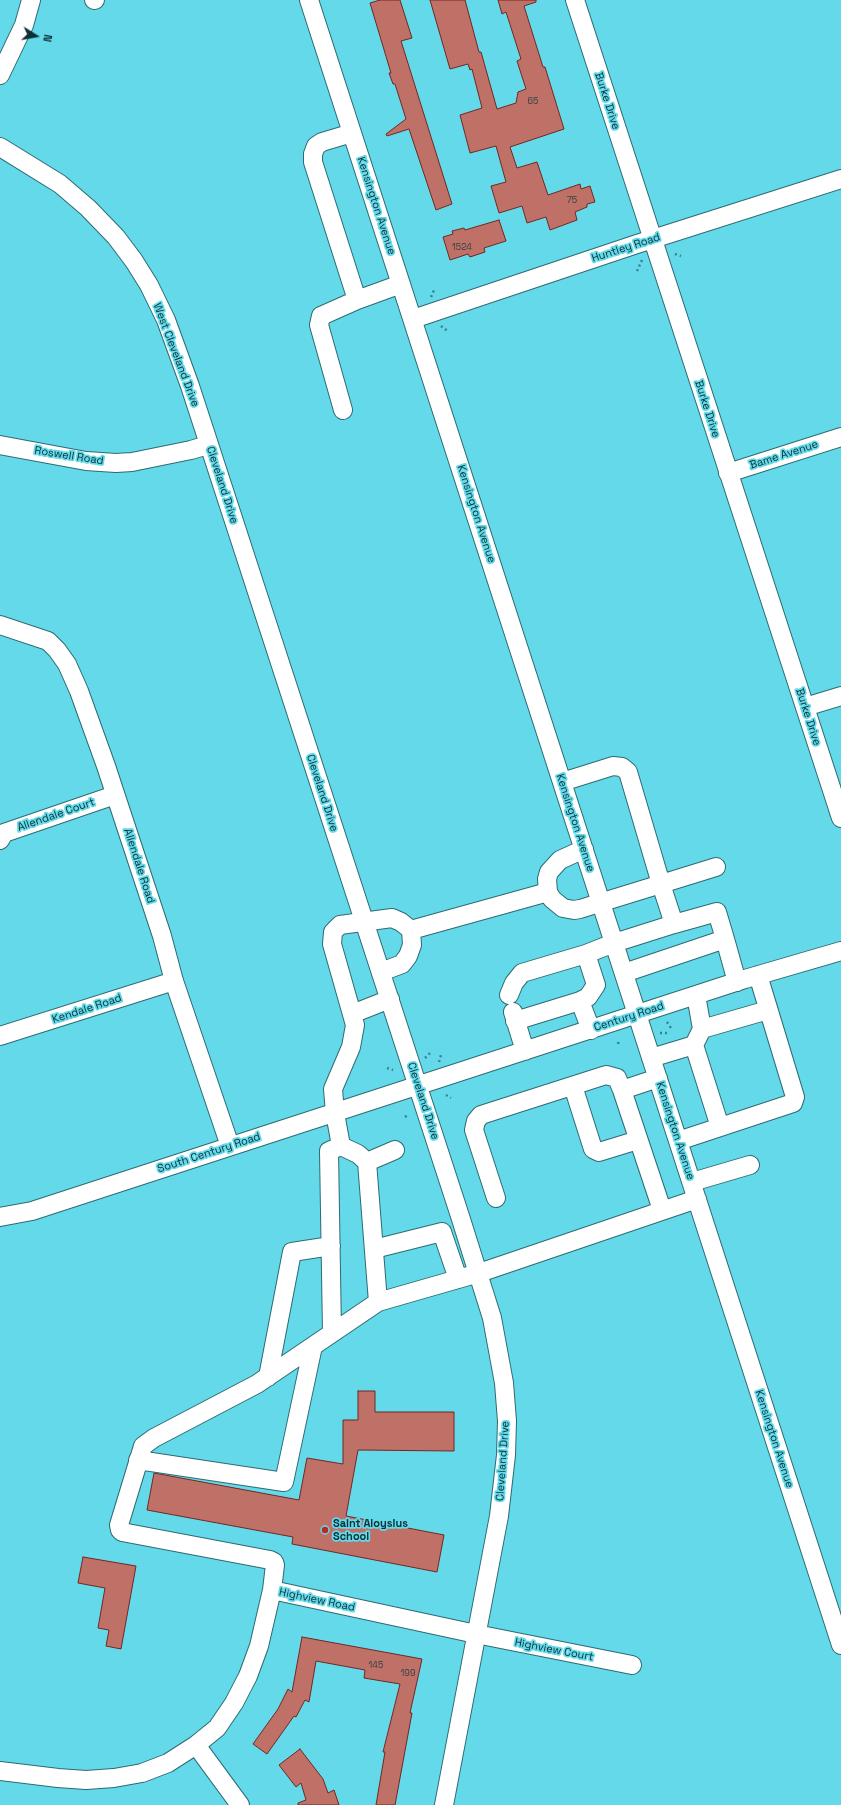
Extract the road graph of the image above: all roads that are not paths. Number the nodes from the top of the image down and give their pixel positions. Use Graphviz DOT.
graph roads {
  1 [pos="31,0"];
  2 [pos="309,0"];
  3 [pos="575,0"];
  4 [pos="0,75"];
  5 [pos="352,133"];
  6 [pos="0,147"];
  7 [pos="841,179"];
  8 [pos="652,239"];
  9 [pos="401,284"];
  10 [pos="357,300"];
  11 [pos="412,319"];
  12 [pos="343,410"];
  13 [pos="199,415"];
  14 [pos="841,437"];
  15 [pos="0,445"];
  16 [pos="208,445"];
  17 [pos="728,473"];
  18 [pos="0,625"];
  19 [pos="841,696"];
  20 [pos="806,708"];
  21 [pos="562,782"];
  22 [pos="115,795"];
  23 [pos="841,818"];
  24 [pos="0,840"];
  25 [pos="584,849"];
  26 [pos="716,867"];
  27 [pos="661,884"];
  28 [pos="548,892"];
  29 [pos="601,903"];
  30 [pos="364,920"];
  31 [pos="674,924"];
  32 [pos="412,930"];
  33 [pos="725,939"];
  34 [pos="614,943"];
  35 [pos="841,951"];
  36 [pos="586,954"];
  37 [pos="381,972"];
  38 [pos="624,973"];
  39 [pos="758,975"];
  40 [pos="174,981"];
  41 [pos="737,982"];
  42 [pos="696,996"];
  43 [pos="390,999"];
  44 [pos="580,1001"];
  45 [pos="513,1009"];
  46 [pos="768,1010"];
  47 [pos="352,1014"];
  48 [pos="638,1015"];
  49 [pos="591,1030"];
  50 [pos="0,1036"];
  51 [pos="698,1037"];
  52 [pos="525,1051"];
  53 [pos="651,1058"];
  54 [pos="658,1078"];
  55 [pos="418,1086"];
  56 [pos="573,1086"];
  57 [pos="622,1090"];
  58 [pos="335,1113"];
  59 [pos="720,1127"];
  60 [pos="638,1140"];
  61 [pos="678,1140"];
  62 [pos="230,1146"];
  63 [pos="341,1146"];
  64 [pos="395,1150"];
  65 [pos="367,1162"];
  66 [pos="750,1165"];
  67 [pos="694,1191"];
  68 [pos="496,1198"];
  69 [pos="662,1210"];
  70 [pos="0,1217"];
  71 [pos="331,1246"];
  72 [pos="374,1249"];
  73 [pos="479,1273"];
  74 [pos="458,1279"];
  75 [pos="378,1302"];
  76 [pos="332,1334"];
  77 [pos="313,1346"];
  78 [pos="268,1377"];
  79 [pos="138,1460"];
  80 [pos="272,1590"];
  81 [pos="476,1634"];
  82 [pos="841,1645"];
  83 [pos="632,1665"];
  84 [pos="196,1745"];
  85 [pos="0,1771"];
  86 [pos="240,1805"];
  87 [pos="444,1805"];
  1 -- 4 [label="street"];
  2 -- 5 [label="street, Kensington Avenue"];
  3 -- 8 [label="street, Burke Drive"];
  5 -- 9 [label="street, Kensington Avenue"];
  5 -- 10 [label="street"];
  6 -- 13 [label="street, West Cleveland Drive"];
  7 -- 8 [label="street, Huntley Road"];
  8 -- 11 [label="street, Huntley Road"];
  8 -- 17 [label="street, Burke Drive"];
  9 -- 10 [label="street"];
  9 -- 11 [label="street, Kensington Avenue"];
  10 -- 12 [label="street"];
  11 -- 21 [label="street, Kensington Avenue"];
  13 -- 16 [label="street, Cleveland Drive"];
  14 -- 17 [label="street, Bame Avenue"];
  15 -- 16 [label="street, Roswell Road"];
  16 -- 30 [label="street, Cleveland Drive"];
  17 -- 20 [label="street, Burke Drive"];
  18 -- 22 [label="street, Allendale Road"];
  19 -- 20 [label="street"];
  20 -- 23 [label="street, Burke Drive"];
  21 -- 25 [label="street, Kensington Avenue"];
  21 -- 27 [label="street"];
  22 -- 24 [label="street, Allendale Court"];
  22 -- 40 [label="street, Allendale Road"];
  25 -- 28 [label="street"];
  25 -- 29 [label="street, Kensington Avenue"];
  26 -- 27 [label="street"];
  27 -- 29 [label="street"];
  27 -- 31 [label="street"];
  28 -- 29 [label="street"];
  28 -- 32 [label="street"];
  29 -- 34 [label="street, Kensington Avenue"];
  30 -- 32 [label="street"];
  30 -- 37 [label="street, Cleveland Drive"];
  30 -- 47 [label="street"];
  31 -- 33 [label="street"];
  31 -- 34 [label="street"];
  32 -- 37 [label="street"];
  33 -- 38 [label="street"];
  33 -- 41 [label="street"];
  34 -- 36 [label="street"];
  34 -- 38 [label="street, Kensington Avenue"];
  35 -- 39 [label="street, Century Road"];
  36 -- 44 [label="street"];
  36 -- 45 [label="street"];
  37 -- 43 [label="street, Cleveland Drive"];
  38 -- 48 [label="street, Kensington Avenue"];
  39 -- 41 [label="street, Century Road"];
  39 -- 46 [label="street"];
  40 -- 50 [label="street, Kendale Road"];
  40 -- 62 [label="street, Allendale Road"];
  41 -- 42 [label="street, Century Road"];
  42 -- 48 [label="street, Century Road"];
  42 -- 51 [label="street"];
  43 -- 47 [label="street"];
  43 -- 55 [label="street, Cleveland Drive"];
  44 -- 45 [label="street"];
  44 -- 49 [label="street"];
  45 -- 52 [label="street"];
  46 -- 51 [label="street"];
  46 -- 59 [label="street"];
  47 -- 58 [label="street"];
  48 -- 49 [label="street, Century Road"];
  48 -- 53 [label="street, Kensington Avenue"];
  49 -- 52 [label="street, Century Road"];
  51 -- 53 [label="street"];
  51 -- 59 [label="street"];
  52 -- 55 [label="street, Century Road"];
  53 -- 54 [label="street, Kensington Avenue"];
  54 -- 57 [label="street"];
  54 -- 61 [label="street, Kensington Avenue"];
  55 -- 58 [label="street, South Century Road"];
  55 -- 73 [label="street, Cleveland Drive"];
  56 -- 57 [label="street"];
  56 -- 60 [label="street"];
  56 -- 68 [label="street"];
  57 -- 60 [label="street"];
  58 -- 62 [label="street, South Century Road"];
  58 -- 63 [label="street"];
  59 -- 61 [label="street"];
  60 -- 69 [label="street"];
  61 -- 67 [label="street, Kensington Avenue"];
  62 -- 70 [label="street, South Century Road"];
  63 -- 65 [label="street"];
  63 -- 71 [label="street"];
  64 -- 65 [label="street"];
  65 -- 72 [label="street"];
  66 -- 67 [label="street"];
  67 -- 69 [label="street"];
  67 -- 82 [label="street, Kensington Avenue"];
  69 -- 73 [label="street"];
  71 -- 76 [label="street"];
  71 -- 78 [label="street"];
  72 -- 74 [label="street"];
  72 -- 75 [label="street"];
  73 -- 74 [label="street"];
  73 -- 81 [label="street, Cleveland Drive"];
  74 -- 75 [label="street"];
  75 -- 76 [label="street"];
  76 -- 77 [label="street"];
  77 -- 78 [label="street"];
  77 -- 79 [label="street"];
  78 -- 79 [label="street"];
  79 -- 80 [label="street"];
  80 -- 81 [label="street, Highview Road"];
  80 -- 84 [label="street, Highview Road"];
  81 -- 83 [label="street, Highview Court"];
  81 -- 87 [label="street, Cleveland Drive"];
  84 -- 85 [label="street, Highview Road"];
  84 -- 86 [label="street"];
}
